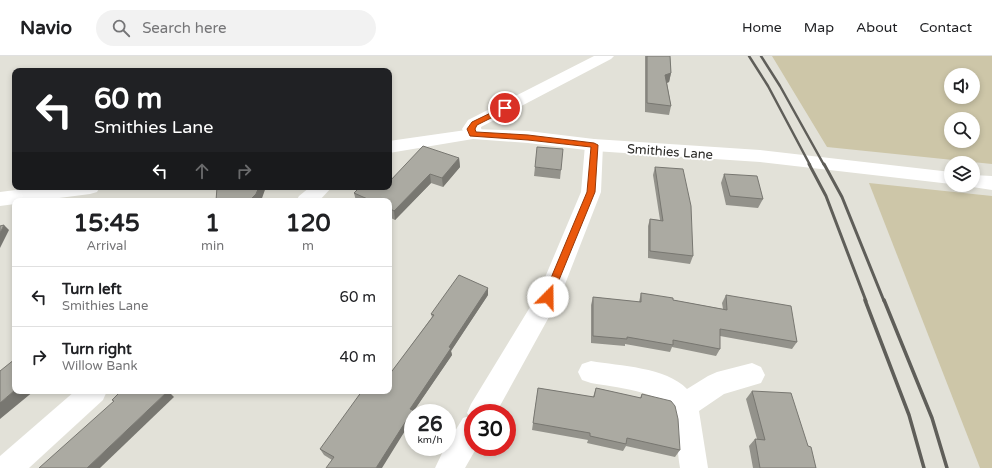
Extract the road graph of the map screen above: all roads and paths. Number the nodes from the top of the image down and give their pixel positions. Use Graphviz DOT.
graph roads {
  1 [pos="606,56"];
  2 [pos="473,134"];
  3 [pos="594,145"];
  4 [pos="392,147"];
  5 [pos="944,177"];
  6 [pos="980,182"];
  7 [pos="992,183"];
  8 [pos="68,190"];
  9 [pos="319,190"];
  10 [pos="309,198"];
  11 [pos="0,199"];
  12 [pos="591,372"];
  13 [pos="752,375"];
  14 [pos="91,394"];
  15 [pos="486,404"];
  16 [pos="685,406"];
  17 [pos="464,442"];
  18 [pos="8,468"];
  19 [pos="449,468"];
  20 [pos="694,468"];
  1 -- 2 [label="street"];
  2 -- 3 [label="street, Smithies Lane"];
  2 -- 4 [label="street, Smithies Lane"];
  3 -- 5 [label="street, Smithies Lane"];
  3 -- 15 [label="street"];
  6 -- 7 [label="street"];
  8 -- 11 [label="street"];
  9 -- 10 [label="street"];
  12 -- 16 [label="street"];
  13 -- 16 [label="street"];
  14 -- 18 [label="street"];
  16 -- 20 [label="street"];
  17 -- 19 [label="street"];
}
